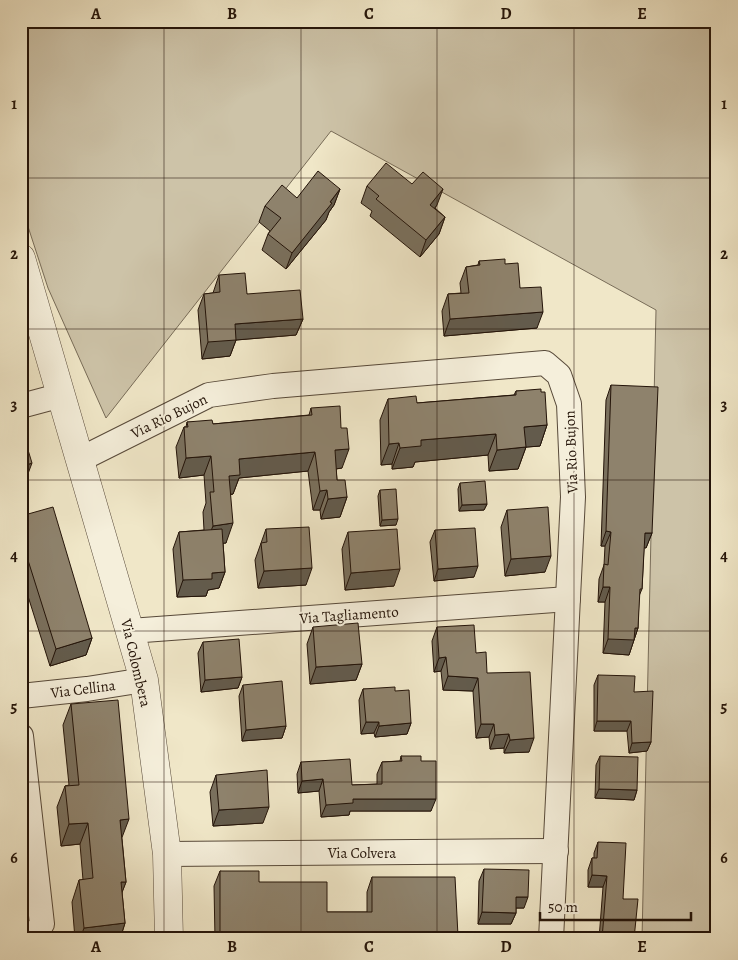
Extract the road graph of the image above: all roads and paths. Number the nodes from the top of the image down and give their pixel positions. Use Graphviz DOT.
graph roads {
  1 [pos="21,258"];
  2 [pos="62,395"];
  3 [pos="21,406"];
  4 [pos="81,459"];
  5 [pos="568,599"];
  6 [pos="130,631"];
  7 [pos="144,680"];
  8 [pos="21,696"];
  9 [pos="21,736"];
  10 [pos="556,851"];
  11 [pos="167,854"];
  12 [pos="31,939"];
  13 [pos="169,939"];
  14 [pos="551,939"];
  1 -- 2 [label="street, Via Colombera"];
  2 -- 3 [label="street"];
  2 -- 4 [label="street, Via Colombera"];
  4 -- 5 [label="street, Via Rio Bujon"];
  4 -- 6 [label="street, Via Colombera"];
  5 -- 6 [label="street, Via Tagliamento"];
  5 -- 10 [label="street, Via Rio Bujon"];
  6 -- 7 [label="street, Via Colombera"];
  7 -- 8 [label="street, Via Cellina"];
  7 -- 11 [label="street, Via Colombera"];
  9 -- 12 [label="street"];
  10 -- 11 [label="street, Via Colvera"];
  10 -- 14 [label="street, Via Rio Bujon"];
  11 -- 13 [label="street, Via Colombera"];
}
